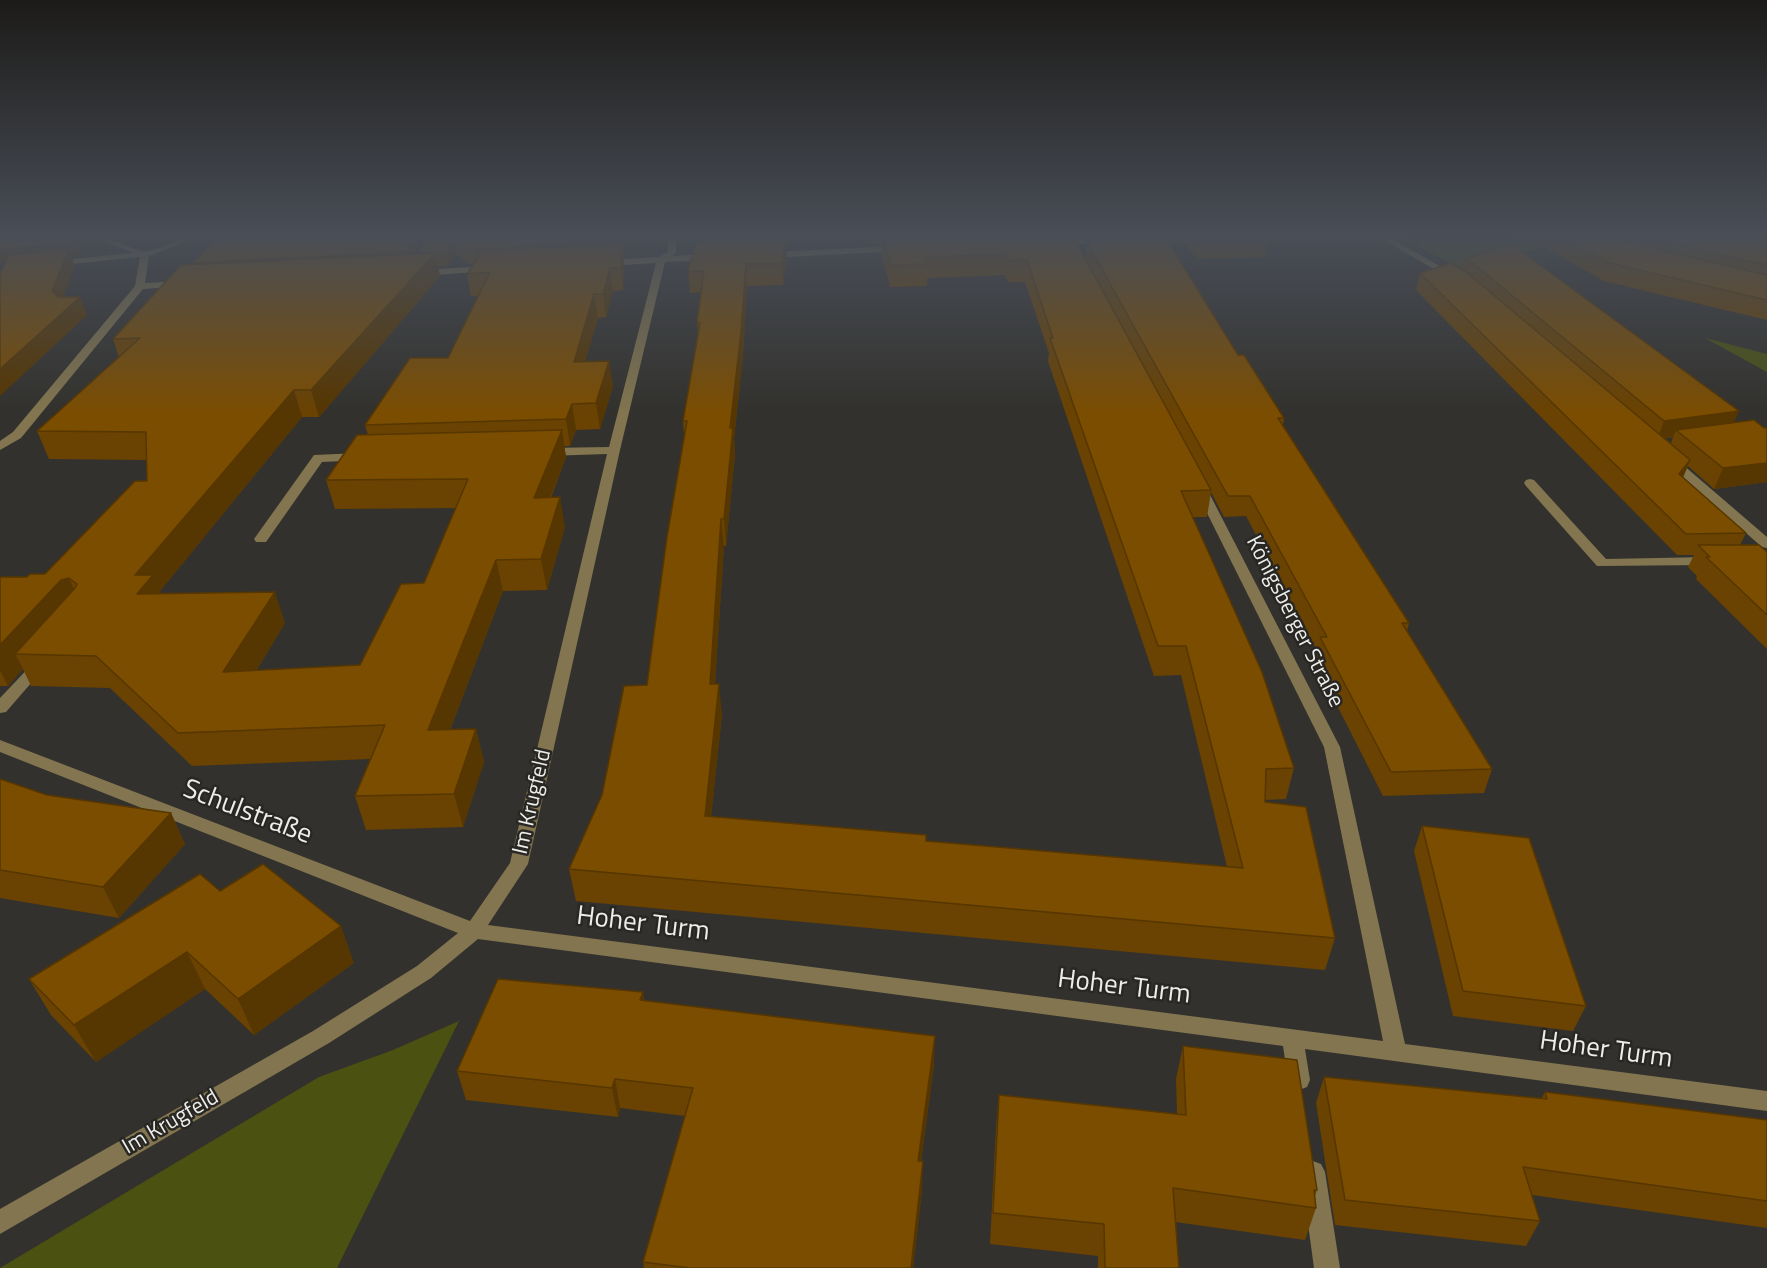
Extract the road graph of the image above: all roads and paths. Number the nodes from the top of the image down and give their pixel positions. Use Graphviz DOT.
graph roads {
  1 [pos="132,295"];
  2 [pos="652,295"];
  3 [pos="0,446"];
  4 [pos="614,450"];
  5 [pos="531,452"];
  6 [pos="1662,454"];
  7 [pos="377,457"];
  8 [pos="1193,474"];
  9 [pos="1530,483"];
  10 [pos="261,539"];
  11 [pos="1767,544"];
  12 [pos="1720,561"];
  13 [pos="52,649"];
  14 [pos="0,708"];
  15 [pos="0,746"];
  16 [pos="474,931"];
  17 [pos="1293,1039"];
  18 [pos="1396,1052"];
  19 [pos="1302,1096"];
  20 [pos="1767,1101"];
  21 [pos="1310,1153"];
  22 [pos="0,1222"];
  23 [pos="1327,1268"];
  1 -- 3 [label="street"];
  2 -- 4 [label="street, Im Krugfeld"];
  4 -- 5 [label="street"];
  4 -- 16 [label="street, Im Krugfeld"];
  6 -- 11 [label="street"];
  7 -- 10 [label="street"];
  8 -- 18 [label="street, Königsberger Straße"];
  9 -- 12 [label="street"];
  13 -- 14 [label="street"];
  15 -- 16 [label="street, Schulstraße"];
  16 -- 17 [label="street, Hoher Turm"];
  16 -- 22 [label="street, Im Krugfeld"];
  17 -- 18 [label="street, Hoher Turm"];
  17 -- 19 [label="street"];
  18 -- 20 [label="street, Hoher Turm"];
  21 -- 23 [label="street"];
}
